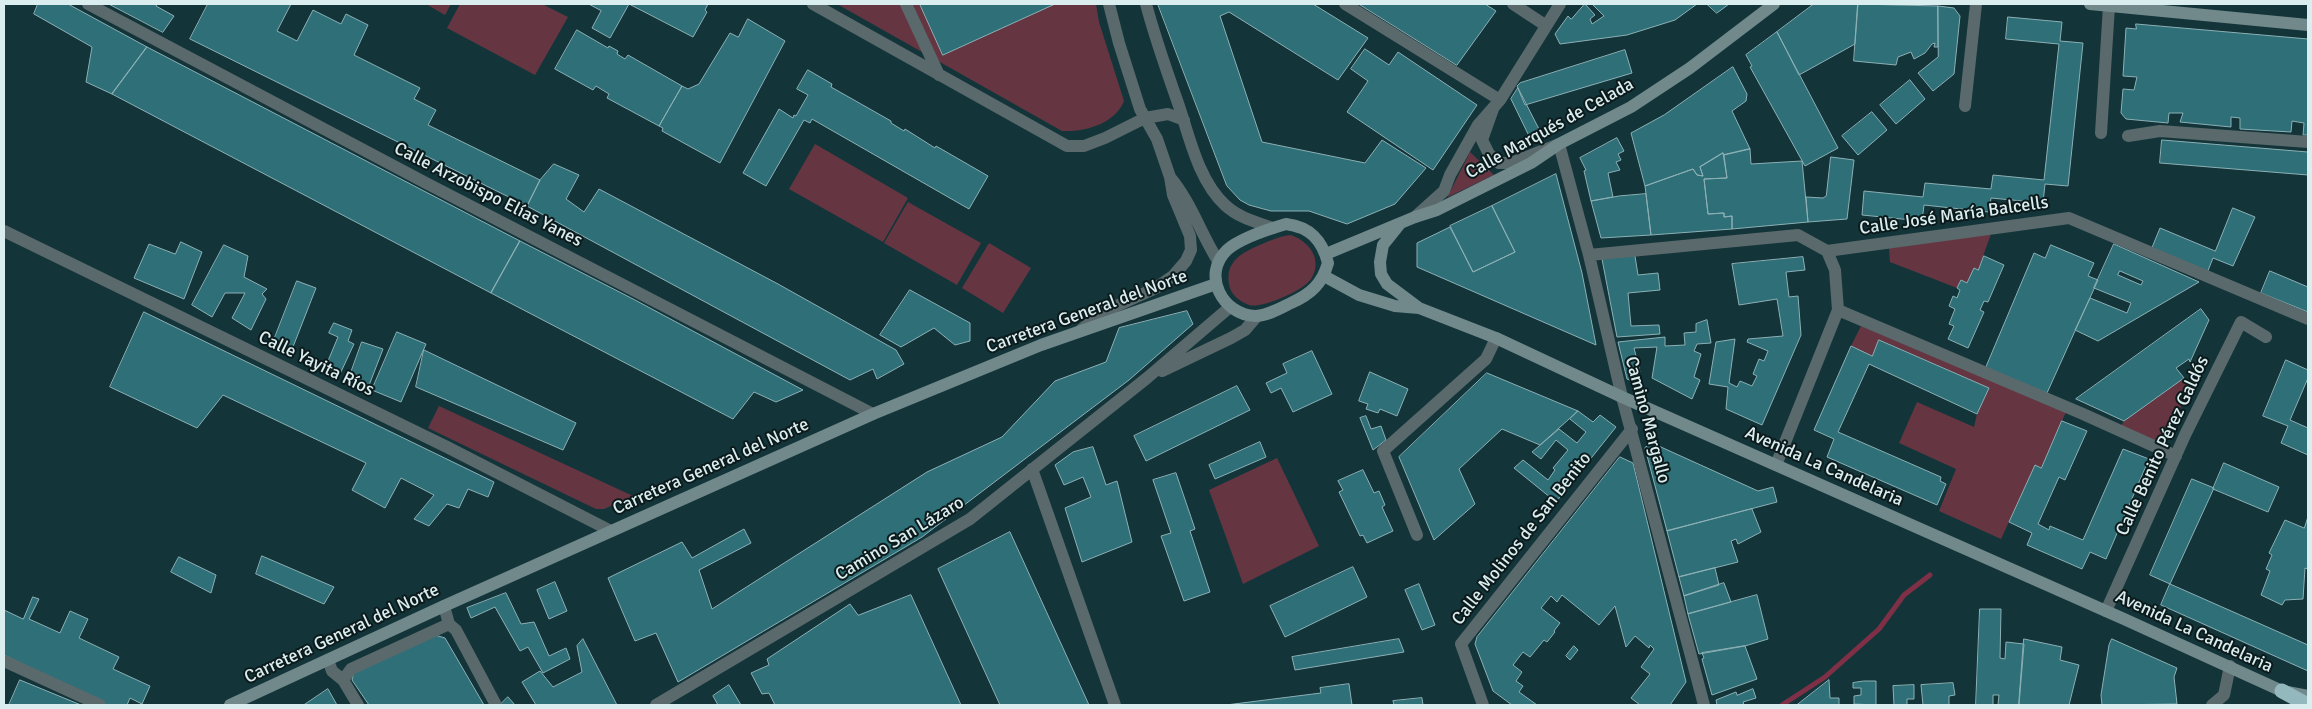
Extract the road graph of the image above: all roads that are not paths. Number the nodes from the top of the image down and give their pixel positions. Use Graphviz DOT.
graph roads {
  1 [pos="88,4"];
  2 [pos="813,4"];
  3 [pos="906,4"];
  4 [pos="1109,4"];
  5 [pos="1146,4"];
  6 [pos="1345,4"];
  7 [pos="1513,4"];
  8 [pos="1560,4"];
  9 [pos="1774,4"];
  10 [pos="1976,4"];
  11 [pos="2090,4"];
  12 [pos="2109,6"];
  13 [pos="1545,25"];
  14 [pos="2308,25"];
  15 [pos="939,75"];
  16 [pos="1496,104"];
  17 [pos="1965,106"];
  18 [pos="1145,118"];
  19 [pos="1184,120"];
  20 [pos="2101,133"];
  21 [pos="2128,136"];
  22 [pos="2308,142"];
  23 [pos="1559,144"];
  24 [pos="1170,177"];
  25 [pos="1415,217"];
  26 [pos="1400,224"];
  27 [pos="1273,228"];
  28 [pos="4,231"];
  29 [pos="1827,251"];
  30 [pos="1326,254"];
  31 [pos="1589,255"];
  32 [pos="1218,261"];
  33 [pos="1324,276"];
  34 [pos="1216,284"];
  35 [pos="1230,308"];
  36 [pos="1419,308"];
  37 [pos="1838,310"];
  38 [pos="1257,316"];
  39 [pos="2308,319"];
  40 [pos="1079,332"];
  41 [pos="2266,337"];
  42 [pos="1496,338"];
  43 [pos="1146,378"];
  44 [pos="1622,397"];
  45 [pos="873,414"];
  46 [pos="1632,429"];
  47 [pos="2176,456"];
  48 [pos="1776,464"];
  49 [pos="1032,469"];
  50 [pos="611,531"];
  51 [pos="1417,535"];
  52 [pos="444,606"];
  53 [pos="2106,611"];
  54 [pos="449,624"];
  55 [pos="328,660"];
  56 [pos="4,661"];
  57 [pos="2230,666"];
  58 [pos="343,680"];
  59 [pos="2282,691"];
  60 [pos="2308,696"];
  61 [pos="238,704"];
  62 [pos="2308,704"];
  63 [pos="100,705"];
  64 [pos="358,705"];
  65 [pos="496,705"];
  66 [pos="656,705"];
  67 [pos="1115,705"];
  68 [pos="1483,705"];
  69 [pos="1704,705"];
  70 [pos="2212,705"];
  1 -- 45 [label="street, Calle Arzobispo Elías Yanes"];
  2 -- 15 [label="street"];
  3 -- 15 [label="street"];
  4 -- 18 [label="street"];
  5 -- 19 [label="street"];
  6 -- 16 [label="street"];
  7 -- 13 [label="street"];
  8 -- 13 [label="street"];
  9 -- 23 [label="street, Calle Marqués de Celada"];
  10 -- 17 [label="street"];
  11 -- 12 [label="street"];
  12 -- 14 [label="street"];
  12 -- 20 [label="street"];
  13 -- 16 [label="street"];
  15 -- 18 [label="street"];
  16 -- 23 [label="street"];
  16 -- 25 [label="street"];
  18 -- 19 [label="street"];
  18 -- 24 [label="street"];
  19 -- 27 [label="street"];
  21 -- 22 [label="street"];
  23 -- 25 [label="street, Calle Marqués de Celada"];
  23 -- 31 [label="street, Camino Margallo"];
  24 -- 32 [label="street"];
  24 -- 40 [label="street"];
  25 -- 26 [label="street, Calle Marqués de Celada"];
  26 -- 30 [label="street, Calle Marqués de Celada"];
  26 -- 36 [label="street"];
  27 -- 30 [label="street"];
  27 -- 32 [label="street"];
  28 -- 50 [label="street, Calle Yayita Ríos"];
  29 -- 31 [label="street"];
  29 -- 37 [label="street"];
  29 -- 39 [label="street, Calle José María Balcells"];
  30 -- 33 [label="street"];
  31 -- 44 [label="street, Camino Margallo"];
  32 -- 34 [label="street"];
  33 -- 36 [label="street, Avenida La Candelaria"];
  33 -- 38 [label="street"];
  34 -- 35 [label="street"];
  34 -- 40 [label="street, Carretera General del Norte"];
  35 -- 38 [label="street"];
  35 -- 43 [label="street, Camino San Lázaro"];
  36 -- 42 [label="street, Avenida La Candelaria"];
  37 -- 47 [label="street"];
  37 -- 48 [label="street"];
  38 -- 43 [label="street, Camino San Lázaro"];
  40 -- 45 [label="street, Carretera General del Norte"];
  41 -- 47 [label="street, Calle Benito Pérez Galdós"];
  42 -- 44 [label="street, Avenida La Candelaria"];
  42 -- 51 [label="street"];
  43 -- 49 [label="street, Camino San Lázaro"];
  44 -- 46 [label="street, Camino Margallo"];
  44 -- 48 [label="street, Avenida La Candelaria"];
  45 -- 50 [label="street, Carretera General del Norte"];
  46 -- 68 [label="street, Calle Molinos de San Benito"];
  46 -- 69 [label="street, Camino Margallo"];
  47 -- 53 [label="street, Calle Benito Pérez Galdós"];
  48 -- 53 [label="street, Avenida La Candelaria"];
  49 -- 66 [label="street, Camino San Lázaro"];
  49 -- 67 [label="street"];
  50 -- 52 [label="street, Carretera General del Norte"];
  52 -- 54 [label="street"];
  52 -- 55 [label="street, Carretera General del Norte"];
  53 -- 57 [label="street, Avenida La Candelaria"];
  54 -- 58 [label="street"];
  54 -- 65 [label="street"];
  55 -- 58 [label="street"];
  55 -- 61 [label="street, Carretera General del Norte"];
  56 -- 63 [label="street"];
  57 -- 59 [label="street, Avenida La Candelaria"];
  57 -- 70 [label="street"];
  58 -- 64 [label="street"];
  59 -- 60 [label="street, Avenida La Candelaria"];
  59 -- 62 [label="highway"];
}
